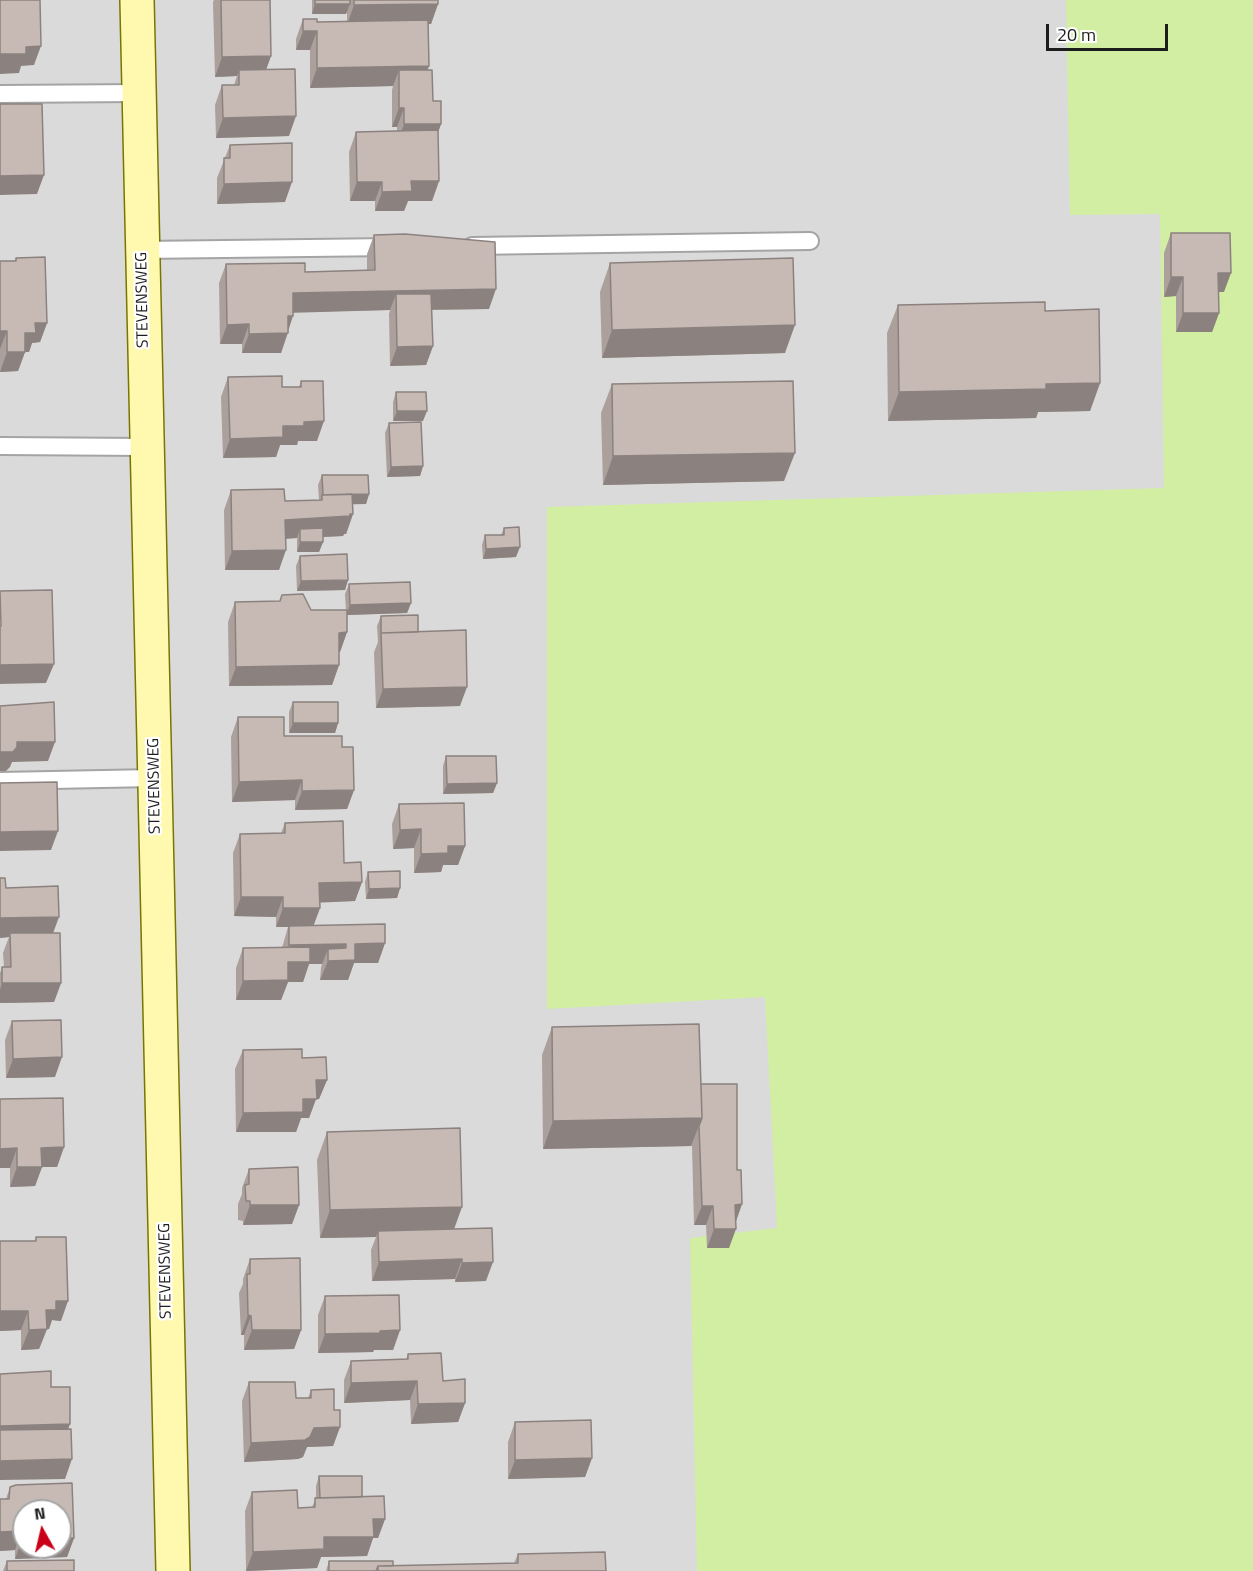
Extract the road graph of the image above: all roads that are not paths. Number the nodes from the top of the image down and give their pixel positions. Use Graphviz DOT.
graph roads {
  1 [pos="137,0"];
  2 [pos="139,93"];
  3 [pos="0,94"];
  4 [pos="810,241"];
  5 [pos="461,246"];
  6 [pos="414,247"];
  7 [pos="141,250"];
  8 [pos="0,446"];
  9 [pos="146,447"];
  10 [pos="154,778"];
  11 [pos="0,781"];
  12 [pos="173,1571"];
  1 -- 2 [label="street, STEVENSWEG"];
  2 -- 3 [label="lane"];
  2 -- 7 [label="street, STEVENSWEG"];
  4 -- 5 [label="lane"];
  6 -- 7 [label="lane"];
  7 -- 9 [label="street, STEVENSWEG"];
  8 -- 9 [label="lane"];
  9 -- 10 [label="street, STEVENSWEG"];
  10 -- 11 [label="lane"];
  10 -- 12 [label="street, STEVENSWEG"];
}
